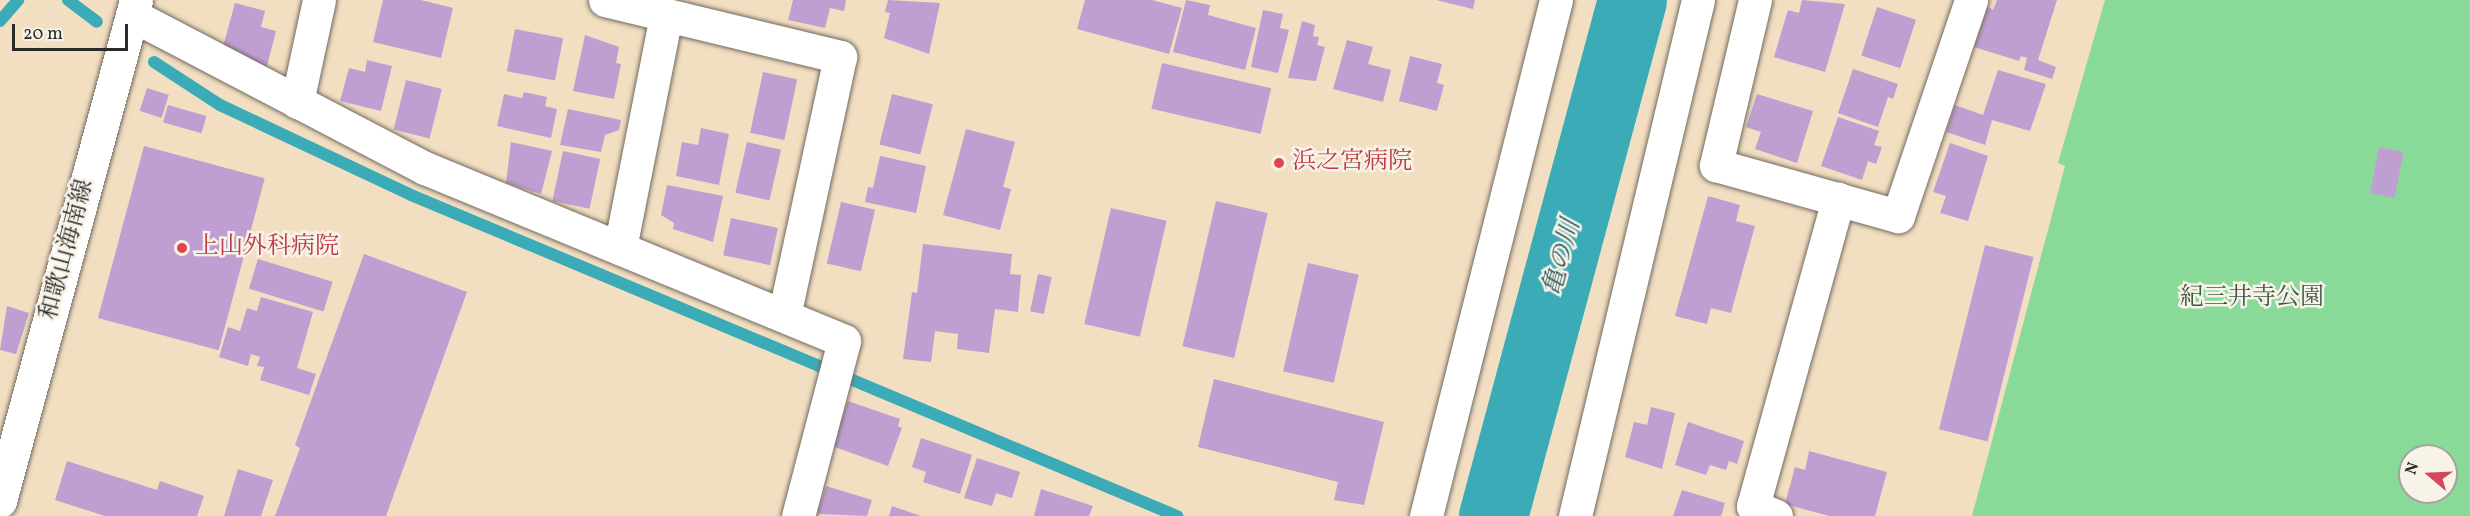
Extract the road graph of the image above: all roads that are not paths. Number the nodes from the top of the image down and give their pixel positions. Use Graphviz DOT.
graph roads {
  1 [pos="319,0"];
  2 [pos="605,0"];
  3 [pos="1556,0"];
  4 [pos="1698,0"];
  5 [pos="1755,0"];
  6 [pos="1971,0"];
  7 [pos="134,7"];
  8 [pos="666,15"];
  9 [pos="297,102"];
  10 [pos="1838,199"];
  11 [pos="620,248"];
  12 [pos="784,315"];
  13 [pos="0,501"];
  14 [pos="798,516"];
  15 [pos="1426,516"];
  16 [pos="1575,516"];
  17 [pos="1776,516"];
  1 -- 9 [label="street"];
  2 -- 8 [label="street"];
  3 -- 15 [label="street"];
  4 -- 16 [label="street"];
  5 -- 10 [label="street"];
  6 -- 10 [label="street"];
  7 -- 9 [label="street"];
  7 -- 13 [label="street, 和歌山海南線"];
  8 -- 11 [label="street"];
  8 -- 12 [label="street"];
  9 -- 11 [label="street"];
  10 -- 17 [label="street"];
  11 -- 12 [label="street"];
  12 -- 14 [label="street"];
}
